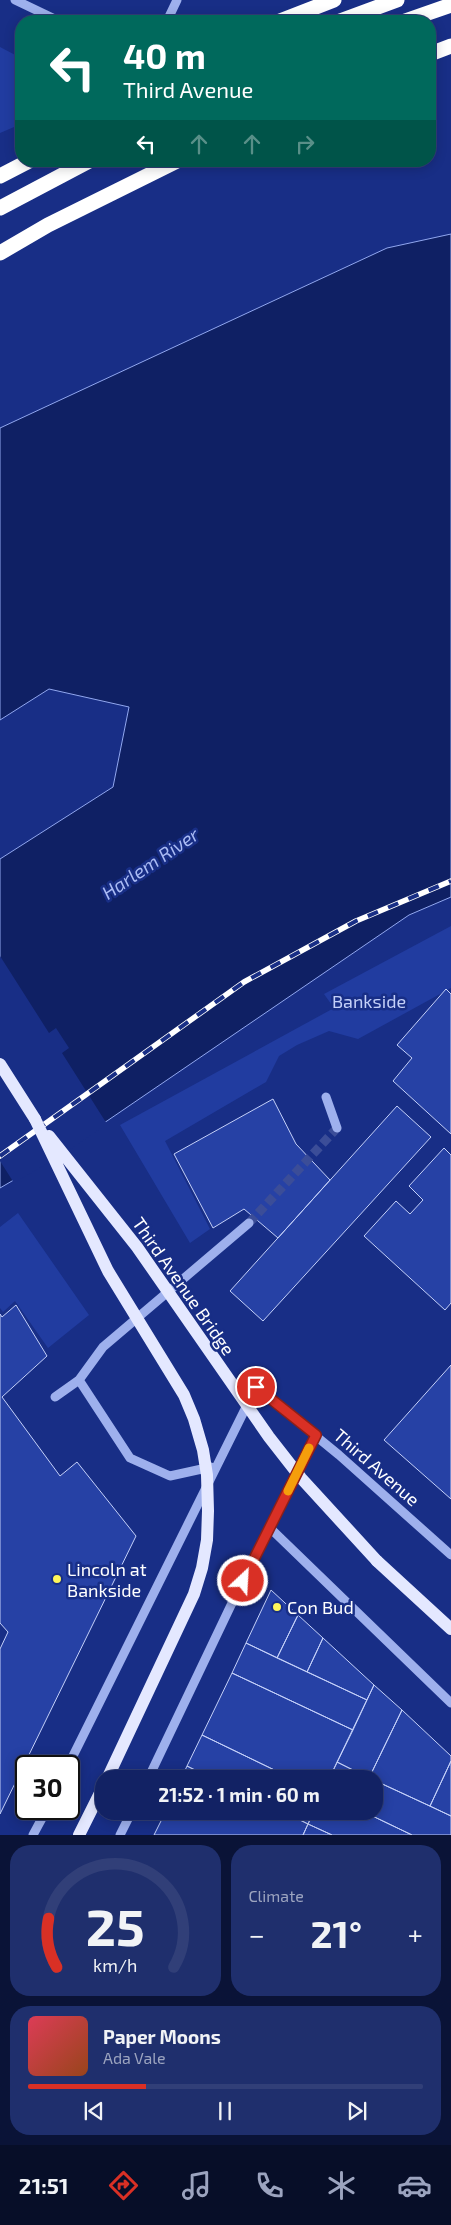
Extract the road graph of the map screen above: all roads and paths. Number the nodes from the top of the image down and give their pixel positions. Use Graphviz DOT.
graph roads {
  1 [pos="15,0"];
  2 [pos="178,0"];
  3 [pos="334,0"];
  4 [pos="397,0"];
  5 [pos="451,5"];
  6 [pos="46,15"];
  7 [pos="170,15"];
  8 [pos="295,15"];
  9 [pos="356,15"];
  10 [pos="422,15"];
  11 [pos="451,46"];
  12 [pos="436,52"];
  13 [pos="15,166"];
  14 [pos="17,167"];
  15 [pos="78,167"];
  16 [pos="165,167"];
  17 [pos="4,174"];
  18 [pos="0,208"];
  19 [pos="0,253"];
  20 [pos="0,1064"];
  21 [pos="326,1097"];
  22 [pos="35,1119"];
  23 [pos="337,1128"];
  24 [pos="249,1223"];
  25 [pos="79,1380"];
  26 [pos="55,1397"];
  27 [pos="316,1435"];
  28 [pos="216,1466"];
  29 [pos="269,1527"];
  30 [pos="451,1555"];
  31 [pos="451,1629"];
  32 [pos="451,1703"];
  33 [pos="73,1755"];
  34 [pos="111,1770"];
  35 [pos="152,1770"];
  36 [pos="95,1803"];
  37 [pos="41,1820"];
  38 [pos="128,1820"];
  39 [pos="82,1830"];
  40 [pos="34,1835"];
  41 [pos="120,1835"];
  1 -- 6 [label="street"];
  2 -- 7 [label="street"];
  3 -- 8 [label="highway"];
  4 -- 9 [label="highway"];
  5 -- 10 [label="highway"];
  11 -- 12 [label="highway"];
  13 -- 17 [label="highway"];
  14 -- 17 [label="highway"];
  15 -- 18 [label="highway"];
  16 -- 19 [label="highway"];
  20 -- 22 [label="main road, Third Avenue Bridge"];
  21 -- 23 [label="street"];
  22 -- 31 [label="main road, Third Avenue Bridge, bridge"];
  22 -- 34 [label="main road, bridge"];
  24 -- 25 [label="street"];
  25 -- 26 [label="street"];
  25 -- 28 [label="street"];
  27 -- 28 [label="street, Third Avenue"];
  27 -- 29 [label="street"];
  27 -- 30 [label="street, Third Avenue"];
  28 -- 33 [label="street"];
  29 -- 32 [label="street"];
  29 -- 35 [label="street"];
  36 -- 39 [label="main road"];
  37 -- 40 [label="street"];
  38 -- 41 [label="street"];
}
